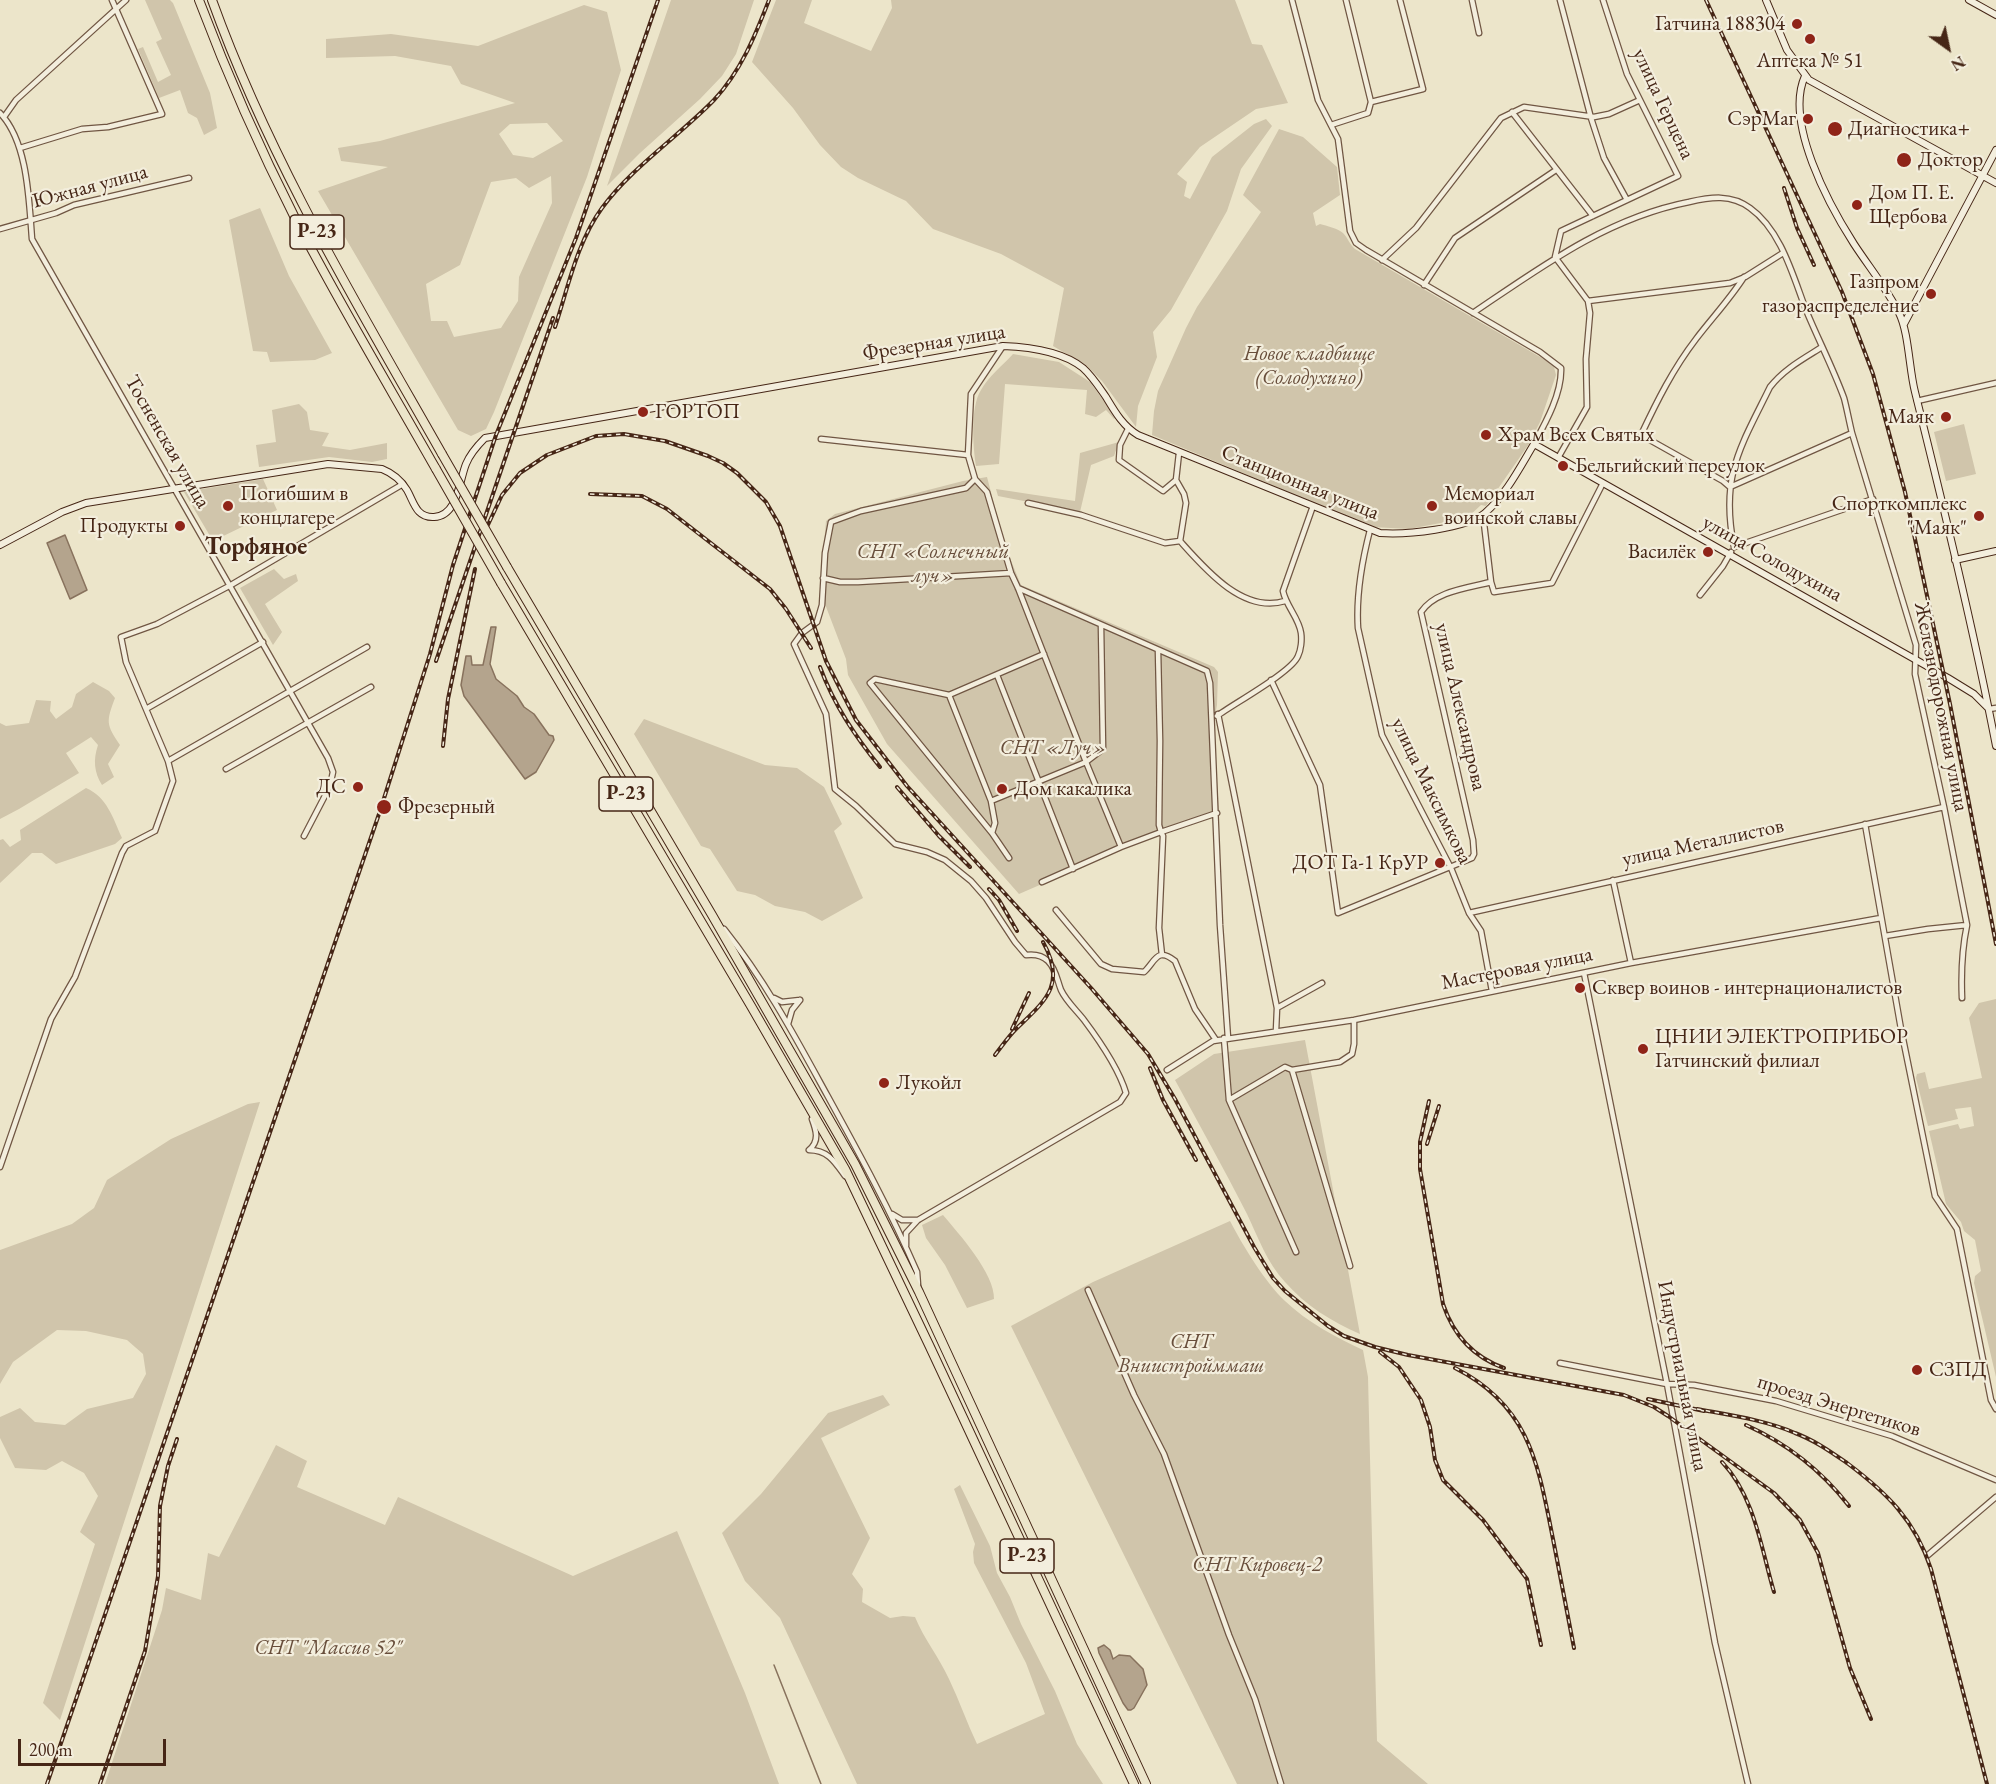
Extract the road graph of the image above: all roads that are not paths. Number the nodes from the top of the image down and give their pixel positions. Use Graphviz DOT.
graph roads {
  1 [pos="112,0"];
  2 [pos="126,0"];
  3 [pos="198,0"];
  4 [pos="212,0"];
  5 [pos="1292,0"];
  6 [pos="1346,0"];
  7 [pos="1400,0"];
  8 [pos="1472,0"];
  9 [pos="1560,0"];
  10 [pos="1603,0"];
  11 [pos="1766,0"];
  12 [pos="1969,0"];
  13 [pos="116,8"];
  14 [pos="1996,15"];
  15 [pos="1479,33"];
  16 [pos="1805,76"];
  17 [pos="1640,100"];
  18 [pos="1371,102"];
  19 [pos="1512,112"];
  20 [pos="2,115"];
  21 [pos="1590,117"];
  22 [pos="1330,125"];
  23 [pos="20,148"];
  24 [pos="1996,150"];
  25 [pos="1556,170"];
  26 [pos="1983,176"];
  27 [pos="189,177"];
  28 [pos="1996,183"];
  29 [pos="1627,200"];
  30 [pos="1593,216"];
  31 [pos="30,220"];
  32 [pos="0,229"];
  33 [pos="1783,253"];
  34 [pos="1554,257"];
  35 [pos="1382,260"];
  36 [pos="1744,277"];
  37 [pos="1424,285"];
  38 [pos="1588,301"];
  39 [pos="1473,313"];
  40 [pos="1904,324"];
  41 [pos="1003,346"];
  42 [pos="1822,347"];
  43 [pos="1996,383"];
  44 [pos="1917,401"];
  45 [pos="1128,429"];
  46 [pos="1852,433"];
  47 [pos="821,439"];
  48 [pos="1534,444"];
  49 [pos="1179,453"];
  50 [pos="968,455"];
  51 [pos="1558,458"];
  52 [pos="975,479"];
  53 [pos="1176,480"];
  54 [pos="1603,483"];
  55 [pos="403,484"];
  56 [pos="1730,487"];
  57 [pos="174,488"];
  58 [pos="1873,499"];
  59 [pos="1029,503"];
  60 [pos="1313,506"];
  61 [pos="1483,514"];
  62 [pos="1371,530"];
  63 [pos="1180,541"];
  64 [pos="0,545"];
  65 [pos="1734,547"];
  66 [pos="1996,551"];
  67 [pos="1730,555"];
  68 [pos="1955,560"];
  69 [pos="1011,573"];
  70 [pos="823,578"];
  71 [pos="1491,582"];
  72 [pos="231,585"];
  73 [pos="1018,588"];
  74 [pos="1700,595"];
  75 [pos="1285,601"];
  76 [pos="1101,625"];
  77 [pos="263,642"];
  78 [pos="367,647"];
  79 [pos="1158,650"];
  80 [pos="1044,654"];
  81 [pos="1915,660"];
  82 [pos="996,675"];
  83 [pos="1272,680"];
  84 [pos="371,687"];
  85 [pos="290,691"];
  86 [pos="1985,691"];
  87 [pos="1974,694"];
  88 [pos="949,695"];
  89 [pos="1993,708"];
  90 [pos="146,709"];
  91 [pos="1218,714"];
  92 [pos="1212,719"];
  93 [pos="308,723"];
  94 [pos="1996,746"];
  95 [pos="168,761"];
  96 [pos="1086,762"];
  97 [pos="226,769"];
  98 [pos="1040,782"];
  99 [pos="991,801"];
  100 [pos="1944,807"];
  101 [pos="1217,813"];
  102 [pos="1865,824"];
  103 [pos="1161,832"];
  104 [pos="992,833"];
  105 [pos="304,836"];
  106 [pos="1121,847"];
  107 [pos="1009,858"];
  108 [pos="1450,868"];
  109 [pos="1073,869"];
  110 [pos="1613,880"];
  111 [pos="1042,882"];
  112 [pos="1056,910"];
  113 [pos="1469,913"];
  114 [pos="712,915"];
  115 [pos="1881,918"];
  116 [pos="1967,925"];
  117 [pos="1885,936"];
  118 [pos="1162,956"];
  119 [pos="1631,963"];
  120 [pos="1584,974"];
  121 [pos="1322,983"];
  122 [pos="1492,991"];
  123 [pos="772,997"];
  124 [pos="1962,998"];
  125 [pos="1277,1008"];
  126 [pos="1353,1020"];
  127 [pos="788,1024"];
  128 [pos="1276,1031"];
  129 [pos="1226,1038"];
  130 [pos="1216,1040"];
  131 [pos="1167,1070"];
  132 [pos="1292,1070"];
  133 [pos="804,1096"];
  134 [pos="1229,1100"];
  135 [pos="0,1167"];
  136 [pos="854,1189"];
  137 [pos="891,1212"];
  138 [pos="918,1220"];
  139 [pos="906,1246"];
  140 [pos="1296,1252"];
  141 [pos="1350,1266"];
  142 [pos="1088,1290"];
  143 [pos="919,1292"];
  144 [pos="1560,1363"];
  145 [pos="1667,1384"];
  146 [pos="1996,1409"];
  147 [pos="1996,1480"];
  148 [pos="1996,1497"];
  149 [pos="1928,1555"];
  150 [pos="1134,1784"];
  151 [pos="1146,1784"];
  152 [pos="1281,1784"];
  153 [pos="1748,1784"];
  1 -- 13 [label="street"];
  2 -- 13 [label="street"];
  3 -- 133 [label="highway, Р-23, bridge"];
  4 -- 114 [label="highway, Р-23, bridge"];
  5 -- 22 [label="street, Станционная улица"];
  6 -- 18 [label="street"];
  7 -- 18 [label="street"];
  8 -- 15 [label="street"];
  9 -- 21 [label="street"];
  10 -- 17 [label="street, улица Герцена"];
  11 -- 16 [label="street"];
  12 -- 14 [label="street"];
  13 -- 20 [label="street"];
  13 -- 23 [label="street"];
  16 -- 26 [label="street"];
  16 -- 40 [label="street"];
  17 -- 21 [label="street"];
  17 -- 29 [label="street, улица Герцена"];
  18 -- 22 [label="street"];
  19 -- 21 [label="street"];
  19 -- 25 [label="street"];
  19 -- 35 [label="street"];
  20 -- 23 [label="street, Тосненская улица"];
  21 -- 29 [label="street"];
  22 -- 35 [label="street, Станционная улица"];
  23 -- 31 [label="street, Тосненская улица"];
  24 -- 26 [label="street"];
  25 -- 30 [label="street"];
  25 -- 37 [label="street"];
  26 -- 28 [label="street"];
  26 -- 40 [label="street"];
  27 -- 31 [label="street, Южная улица"];
  29 -- 30 [label="street, улица Герцена"];
  30 -- 34 [label="street, улица Герцена"];
  31 -- 32 [label="street, Южная улица"];
  31 -- 57 [label="street, Тосненская улица"];
  33 -- 34 [label="street, Железнодорожная улица"];
  33 -- 36 [label="street"];
  33 -- 42 [label="street, Железнодорожная улица"];
  34 -- 38 [label="street"];
  34 -- 39 [label="street, Железнодорожная улица"];
  35 -- 37 [label="street, Станционная улица"];
  36 -- 38 [label="street"];
  36 -- 56 [label="street"];
  37 -- 39 [label="street, Станционная улица"];
  38 -- 51 [label="street"];
  39 -- 48 [label="street, Станционная улица"];
  40 -- 44 [label="street"];
  41 -- 45 [label="street, Фрезерная улица"];
  41 -- 50 [label="street"];
  41 -- 55 [label="street, Фрезерная улица"];
  42 -- 46 [label="street, Железнодорожная улица"];
  42 -- 56 [label="street"];
  43 -- 44 [label="street"];
  44 -- 68 [label="street"];
  45 -- 49 [label="street, Станционная улица"];
  45 -- 53 [label="street"];
  46 -- 56 [label="street"];
  46 -- 58 [label="street, Железнодорожная улица"];
  47 -- 50 [label="street"];
  48 -- 51 [label="street, улица Солодухина"];
  48 -- 61 [label="street, Станционная улица"];
  49 -- 53 [label="street"];
  49 -- 60 [label="street, Станционная улица"];
  50 -- 52 [label="street"];
  51 -- 54 [label="street, улица Солодухина"];
  52 -- 69 [label="street"];
  52 -- 70 [label="street"];
  53 -- 63 [label="street"];
  54 -- 67 [label="street, улица Солодухина"];
  54 -- 71 [label="street"];
  55 -- 57 [label="street"];
  55 -- 72 [label="street"];
  56 -- 65 [label="street"];
  57 -- 64 [label="street"];
  57 -- 72 [label="street, Тосненская улица"];
  58 -- 65 [label="street"];
  58 -- 81 [label="street, Железнодорожная улица"];
  59 -- 63 [label="street"];
  60 -- 62 [label="street, Станционная улица"];
  60 -- 75 [label="street"];
  61 -- 62 [label="street, Станционная улица"];
  61 -- 71 [label="street"];
  62 -- 108 [label="street, улица Максимкова"];
  63 -- 75 [label="street"];
  65 -- 67 [label="street"];
  66 -- 68 [label="street"];
  67 -- 74 [label="street"];
  67 -- 81 [label="street, улица Солодухина"];
  68 -- 86 [label="street"];
  69 -- 70 [label="street"];
  69 -- 73 [label="street"];
  70 -- 138 [label="street"];
  71 -- 108 [label="street, улица Александрова"];
  72 -- 77 [label="street, Тосненская улица"];
  72 -- 90 [label="street"];
  73 -- 76 [label="street"];
  73 -- 80 [label="street"];
  75 -- 83 [label="street"];
  76 -- 79 [label="street"];
  76 -- 96 [label="street"];
  77 -- 85 [label="street, Тосненская улица"];
  77 -- 90 [label="street"];
  78 -- 85 [label="street"];
  79 -- 92 [label="street"];
  79 -- 103 [label="street"];
  80 -- 82 [label="street"];
  80 -- 96 [label="street"];
  81 -- 87 [label="street, улица Солодухина"];
  81 -- 100 [label="street, Железнодорожная улица"];
  82 -- 88 [label="street"];
  82 -- 98 [label="street"];
  83 -- 91 [label="street"];
  83 -- 108 [label="street"];
  84 -- 93 [label="street"];
  85 -- 93 [label="street, Тосненская улица"];
  85 -- 95 [label="street"];
  86 -- 87 [label="street"];
  86 -- 89 [label="street"];
  87 -- 89 [label="street, улица Солодухина"];
  88 -- 99 [label="street"];
  88 -- 104 [label="street"];
  89 -- 94 [label="street"];
  90 -- 95 [label="street"];
  91 -- 92 [label="street"];
  91 -- 125 [label="street"];
  92 -- 101 [label="street"];
  93 -- 97 [label="street"];
  93 -- 105 [label="street, Тосненская улица"];
  95 -- 135 [label="street"];
  96 -- 98 [label="street"];
  96 -- 106 [label="street"];
  98 -- 99 [label="street"];
  98 -- 109 [label="street"];
  99 -- 104 [label="street"];
  100 -- 102 [label="street, улица Металлистов"];
  100 -- 116 [label="street, Железнодорожная улица"];
  101 -- 103 [label="street"];
  101 -- 129 [label="street"];
  102 -- 110 [label="street, улица Металлистов"];
  102 -- 115 [label="street"];
  103 -- 106 [label="street"];
  103 -- 118 [label="street"];
  104 -- 107 [label="street"];
  106 -- 109 [label="street"];
  108 -- 113 [label="street, улица Максимкова"];
  109 -- 111 [label="street"];
  110 -- 113 [label="street, улица Металлистов"];
  110 -- 119 [label="street"];
  112 -- 118 [label="street"];
  113 -- 122 [label="street, улица Максимкова"];
  114 -- 123 [label="street"];
  114 -- 143 [label="highway, Р-23"];
  115 -- 117 [label="street"];
  115 -- 119 [label="street, Мастеровая улица"];
  116 -- 117 [label="street"];
  116 -- 124 [label="street, Железнодорожная улица"];
  117 -- 146 [label="street"];
  118 -- 130 [label="street"];
  119 -- 120 [label="street, Мастеровая улица"];
  120 -- 122 [label="street, Мастеровая улица"];
  120 -- 145 [label="street, Индустриальная улица"];
  121 -- 125 [label="street"];
  122 -- 126 [label="street, Мастеровая улица"];
  123 -- 127 [label="street"];
  123 -- 127 [label="street"];
  125 -- 128 [label="street"];
  126 -- 128 [label="street, Мастеровая улица"];
  126 -- 132 [label="street"];
  127 -- 137 [label="street"];
  128 -- 129 [label="street, Мастеровая улица"];
  129 -- 130 [label="street, Мастеровая улица"];
  129 -- 134 [label="street"];
  130 -- 131 [label="street, Мастеровая улица"];
  132 -- 134 [label="street"];
  132 -- 141 [label="street"];
  133 -- 136 [label="highway, Р-23"];
  133 -- 136 [label="street"];
  134 -- 140 [label="street"];
  136 -- 150 [label="highway, Р-23"];
  137 -- 138 [label="street"];
  137 -- 139 [label="street"];
  138 -- 139 [label="street"];
  139 -- 143 [label="street"];
  142 -- 152 [label="street"];
  143 -- 151 [label="highway, Р-23"];
  144 -- 145 [label="street, проезд Энергетиков"];
  145 -- 147 [label="street, проезд Энергетиков"];
  145 -- 153 [label="street, Индустриальная улица"];
  148 -- 149 [label="street"];
}
